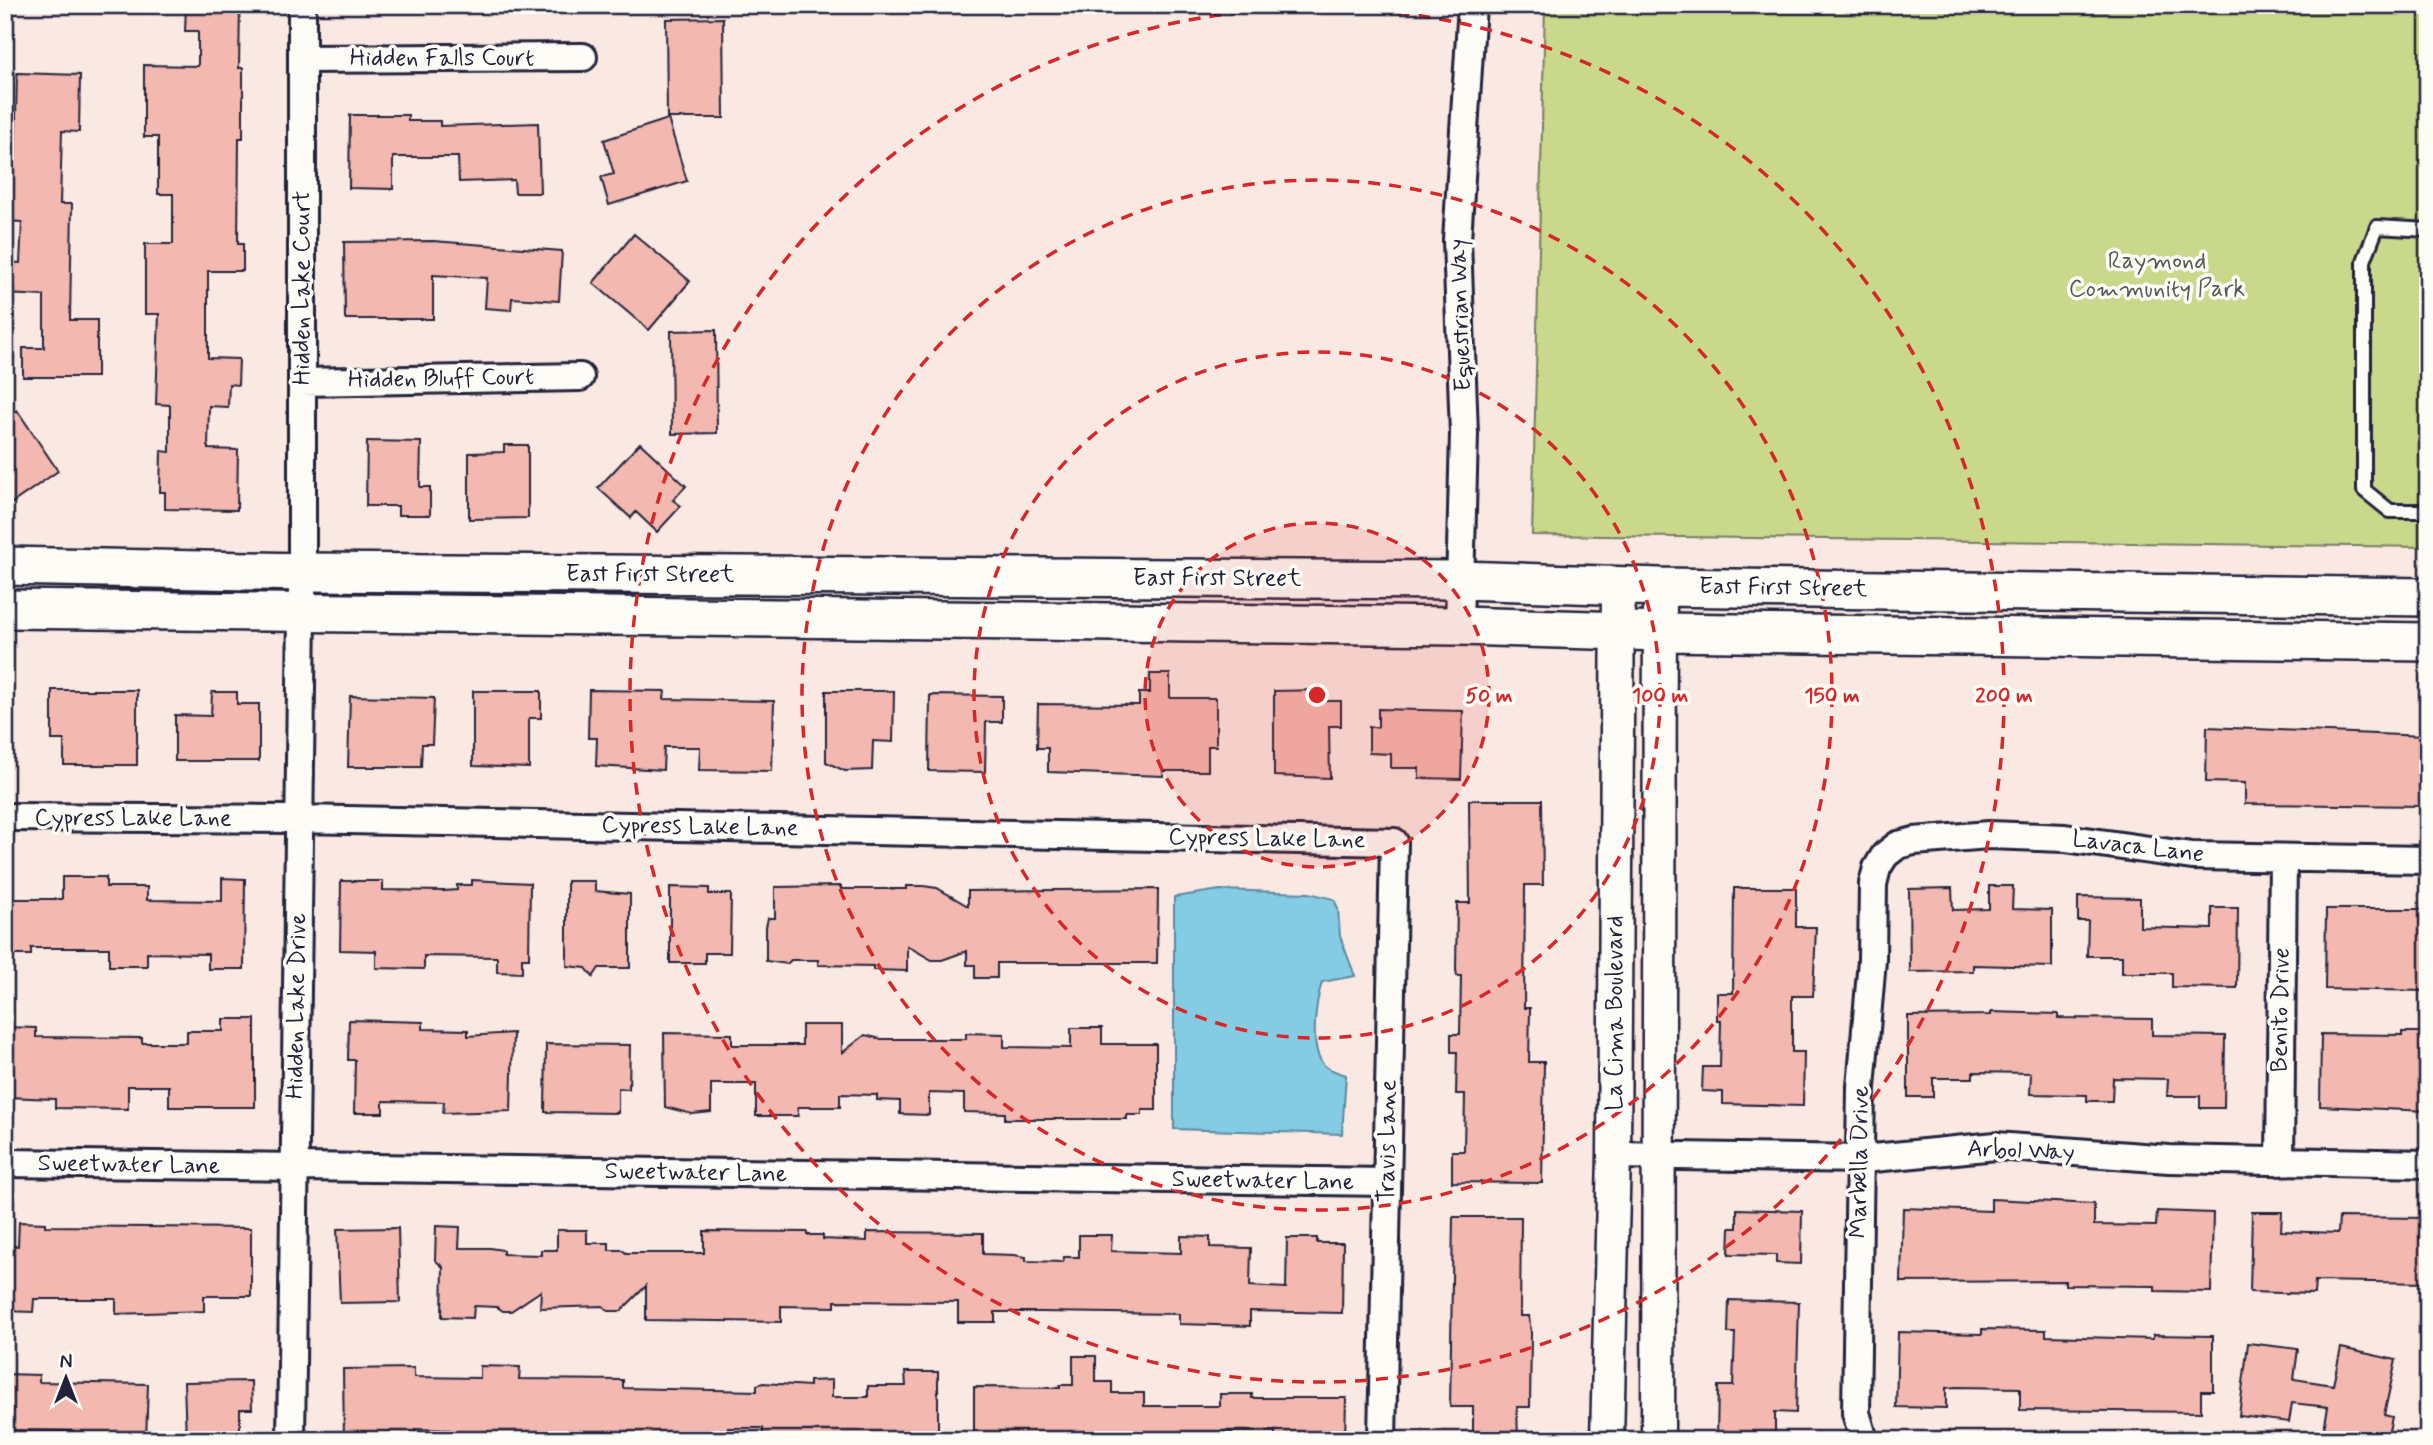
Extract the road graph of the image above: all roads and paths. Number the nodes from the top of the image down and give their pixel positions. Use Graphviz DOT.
graph roads {
  1 [pos="302,5"];
  2 [pos="1472,5"];
  3 [pos="583,57"];
  4 [pos="302,59"];
  5 [pos="2428,229"];
  6 [pos="580,377"];
  7 [pos="302,382"];
  8 [pos="2428,511"];
  9 [pos="5,566"];
  10 [pos="302,572"];
  11 [pos="1461,580"];
  12 [pos="1618,585"];
  13 [pos="1660,587"];
  14 [pos="2428,597"];
  15 [pos="5,609"];
  16 [pos="302,612"];
  17 [pos="1458,626"];
  18 [pos="1616,631"];
  19 [pos="1662,632"];
  20 [pos="2428,642"];
  21 [pos="5,817"];
  22 [pos="299,819"];
  23 [pos="1394,842"];
  24 [pos="2283,858"];
  25 [pos="2428,860"];
  26 [pos="1873,884"];
  27 [pos="1614,1154"];
  28 [pos="1657,1155"];
  29 [pos="1859,1160"];
  30 [pos="2280,1162"];
  31 [pos="5,1163"];
  32 [pos="2428,1164"];
  33 [pos="295,1167"];
  34 [pos="1387,1182"];
  35 [pos="291,1440"];
  36 [pos="1382,1440"];
  37 [pos="1607,1440"];
  38 [pos="1658,1440"];
  39 [pos="1864,1440"];
  1 -- 4 [label="street, Hidden Lake Court"];
  2 -- 11 [label="street, Equestrian Way"];
  3 -- 4 [label="street, Hidden Falls Court"];
  4 -- 7 [label="street, Hidden Lake Court"];
  5 -- 8 [label="lane"];
  6 -- 7 [label="street, Hidden Bluff Court"];
  7 -- 10 [label="street, Hidden Lake Court"];
  9 -- 10 [label="main road, East First Street"];
  10 -- 11 [label="main road, East First Street"];
  10 -- 16 [label="street, Hidden Lake Drive"];
  11 -- 12 [label="main road, East First Street"];
  11 -- 17 [label="street, Equestrian Way"];
  12 -- 13 [label="main road, East First Street"];
  12 -- 18 [label="street, La Cima Boulevard"];
  13 -- 14 [label="main road, East First Street"];
  13 -- 19 [label="street, La Cima Boulevard"];
  15 -- 16 [label="main road, East First Street"];
  16 -- 17 [label="main road, East First Street"];
  16 -- 22 [label="street, Hidden Lake Drive"];
  17 -- 18 [label="main road, East First Street"];
  18 -- 19 [label="main road, East First Street"];
  18 -- 27 [label="street, La Cima Boulevard"];
  19 -- 20 [label="main road, East First Street"];
  19 -- 28 [label="street, La Cima Boulevard"];
  21 -- 22 [label="street, Cypress Lake Lane"];
  22 -- 23 [label="street, Cypress Lake Lane"];
  22 -- 33 [label="street, Hidden Lake Drive"];
  23 -- 34 [label="street, Travis Lane"];
  24 -- 25 [label="street, Lavaca Lane"];
  24 -- 26 [label="street, Lavaca Lane"];
  24 -- 30 [label="street, Benito Drive"];
  26 -- 29 [label="street, Marbella Drive"];
  27 -- 28 [label="street, Arbol Way"];
  27 -- 37 [label="street, La Cima Boulevard"];
  28 -- 29 [label="street, Arbol Way"];
  28 -- 38 [label="street, La Cima Boulevard"];
  29 -- 30 [label="street, Arbol Way"];
  29 -- 39 [label="street, Marbella Drive"];
  30 -- 32 [label="street, Arbol Way"];
  31 -- 33 [label="street, Sweetwater Lane"];
  33 -- 34 [label="street, Sweetwater Lane"];
  33 -- 35 [label="street, Hidden Lake Drive"];
  34 -- 36 [label="street, Travis Lane"];
}
